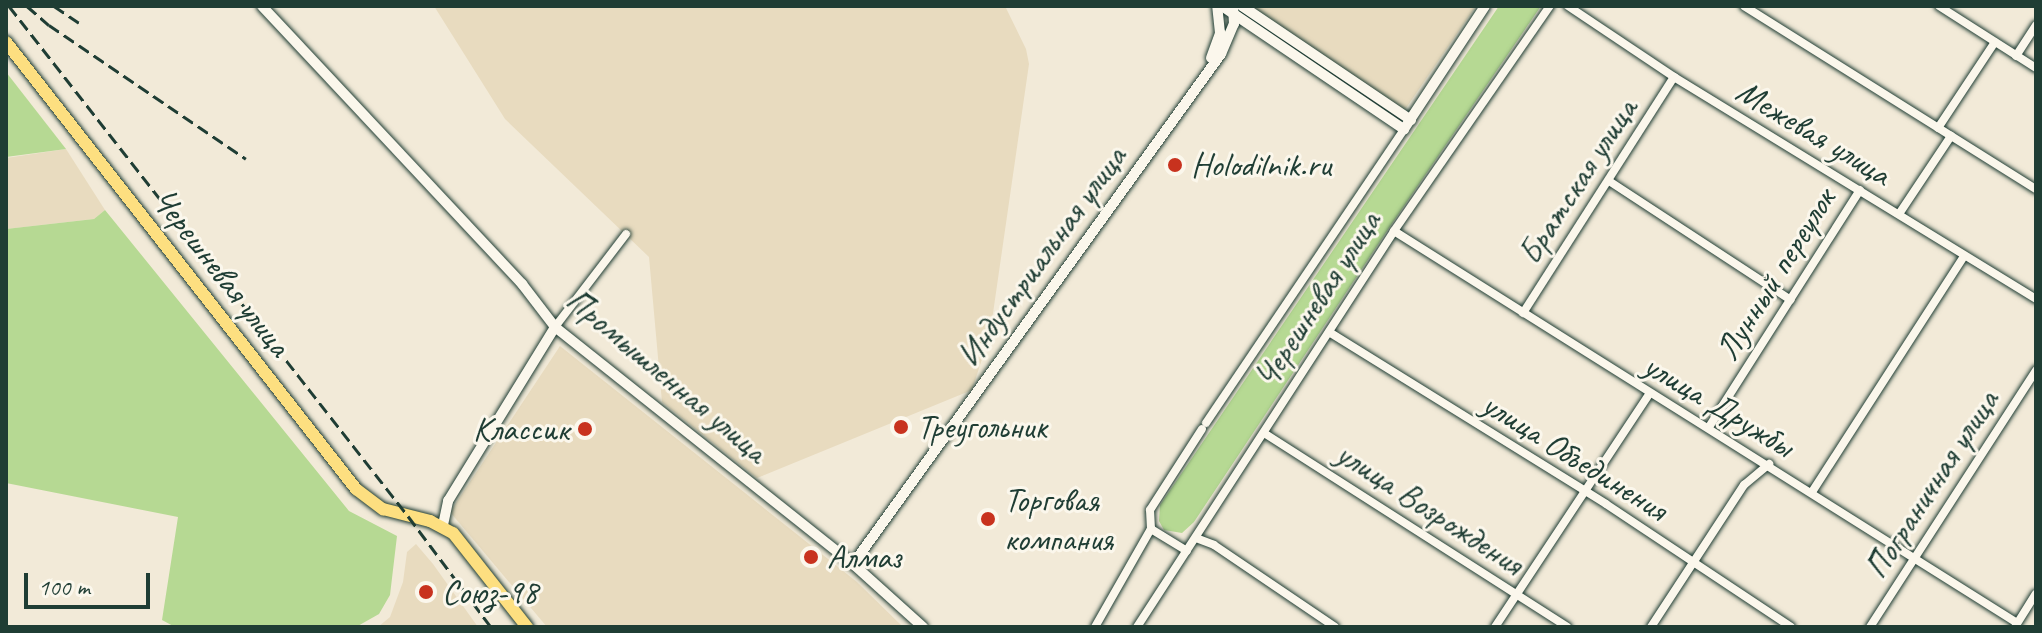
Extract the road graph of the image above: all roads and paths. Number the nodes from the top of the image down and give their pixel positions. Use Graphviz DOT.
graph roads {
  1 [pos="262,6"];
  2 [pos="1220,6"];
  3 [pos="1485,6"];
  4 [pos="1550,6"];
  5 [pos="1568,6"];
  6 [pos="1744,6"];
  7 [pos="1939,6"];
  8 [pos="1236,9"];
  9 [pos="1758,10"];
  10 [pos="2036,25"];
  11 [pos="6,42"];
  12 [pos="1995,42"];
  13 [pos="2016,56"];
  14 [pos="2036,68"];
  15 [pos="1674,77"];
  16 [pos="1192,95"];
  17 [pos="1407,124"];
  18 [pos="1938,128"];
  19 [pos="1951,136"];
  20 [pos="1609,181"];
  21 [pos="2036,189"];
  22 [pos="1860,190"];
  23 [pos="1899,214"];
  24 [pos="1394,231"];
  25 [pos="626,234"];
  26 [pos="1964,256"];
  27 [pos="2036,299"];
  28 [pos="1791,300"];
  29 [pos="1523,313"];
  30 [pos="555,327"];
  31 [pos="1329,332"];
  32 [pos="2036,370"];
  33 [pos="1649,394"];
  34 [pos="1709,427"];
  35 [pos="1264,433"];
  36 [pos="1769,464"];
  37 [pos="1583,492"];
  38 [pos="1812,492"];
  39 [pos="443,525"];
  40 [pos="1151,529"];
  41 [pos="1196,538"];
  42 [pos="1187,551"];
  43 [pos="1915,557"];
  44 [pos="1694,562"];
  45 [pos="853,564"];
  46 [pos="1516,594"];
  47 [pos="2036,594"];
  48 [pos="2026,609"];
  49 [pos="2036,616"];
  50 [pos="2016,625"];
  51 [pos="527,627"];
  52 [pos="923,627"];
  53 [pos="1095,627"];
  54 [pos="1137,627"];
  55 [pos="1335,627"];
  56 [pos="1495,627"];
  57 [pos="1567,627"];
  58 [pos="1651,627"];
  59 [pos="1791,627"];
  60 [pos="1870,627"];
  1 -- 30 [label="street, Промышленная улица"];
  2 -- 8 [label="street"];
  2 -- 16 [label="street"];
  3 -- 17 [label="street"];
  4 -- 24 [label="street, Черешневая улица"];
  5 -- 15 [label="street, Межевая улица"];
  6 -- 9 [label="street"];
  7 -- 12 [label="street"];
  8 -- 16 [label="street, Индустриальная улица"];
  8 -- 17 [label="street"];
  9 -- 18 [label="street"];
  10 -- 13 [label="street"];
  11 -- 39 [label="main road, Черешневая улица"];
  12 -- 13 [label="street"];
  12 -- 18 [label="street"];
  13 -- 14 [label="street"];
  15 -- 20 [label="street, Братская улица"];
  15 -- 22 [label="street, Межевая улица"];
  16 -- 45 [label="street, Индустриальная улица"];
  17 -- 40 [label="street"];
  18 -- 19 [label="street"];
  19 -- 21 [label="street"];
  19 -- 23 [label="street"];
  20 -- 28 [label="street"];
  20 -- 29 [label="street, Братская улица"];
  22 -- 23 [label="street, Межевая улица"];
  22 -- 28 [label="street, Лунный переулок"];
  23 -- 26 [label="street, Межевая улица"];
  24 -- 29 [label="street, улица Дружбы"];
  24 -- 31 [label="street, Черешневая улица"];
  25 -- 30 [label="street"];
  26 -- 27 [label="street, Межевая улица"];
  26 -- 38 [label="street"];
  28 -- 34 [label="street, Лунный переулок"];
  29 -- 33 [label="street, улица Дружбы"];
  30 -- 39 [label="street"];
  30 -- 45 [label="street, Промышленная улица"];
  31 -- 35 [label="street, Черешневая улица"];
  31 -- 37 [label="street, улица Объединения"];
  32 -- 43 [label="street, Пограничная улица"];
  33 -- 34 [label="street, улица Дружбы"];
  33 -- 37 [label="street"];
  34 -- 36 [label="street, улица Дружбы"];
  35 -- 41 [label="street, Черешневая улица"];
  35 -- 46 [label="street, улица Возрождения"];
  36 -- 38 [label="street, улица Дружбы"];
  36 -- 44 [label="street"];
  37 -- 44 [label="street, улица Объединения"];
  37 -- 46 [label="street"];
  38 -- 43 [label="street, улица Дружбы"];
  39 -- 51 [label="main road"];
  40 -- 42 [label="street"];
  40 -- 53 [label="street"];
  41 -- 42 [label="street, Черешневая улица"];
  41 -- 55 [label="street"];
  42 -- 54 [label="street, Черешневая улица"];
  43 -- 50 [label="street, улица Дружбы"];
  43 -- 60 [label="street, Пограничная улица"];
  44 -- 58 [label="street"];
  44 -- 59 [label="street, улица Объединения"];
  45 -- 52 [label="street, Промышленная улица"];
  46 -- 56 [label="street"];
  46 -- 57 [label="street, улица Возрождения"];
  47 -- 48 [label="street"];
  48 -- 49 [label="street"];
  48 -- 50 [label="street"];
}
